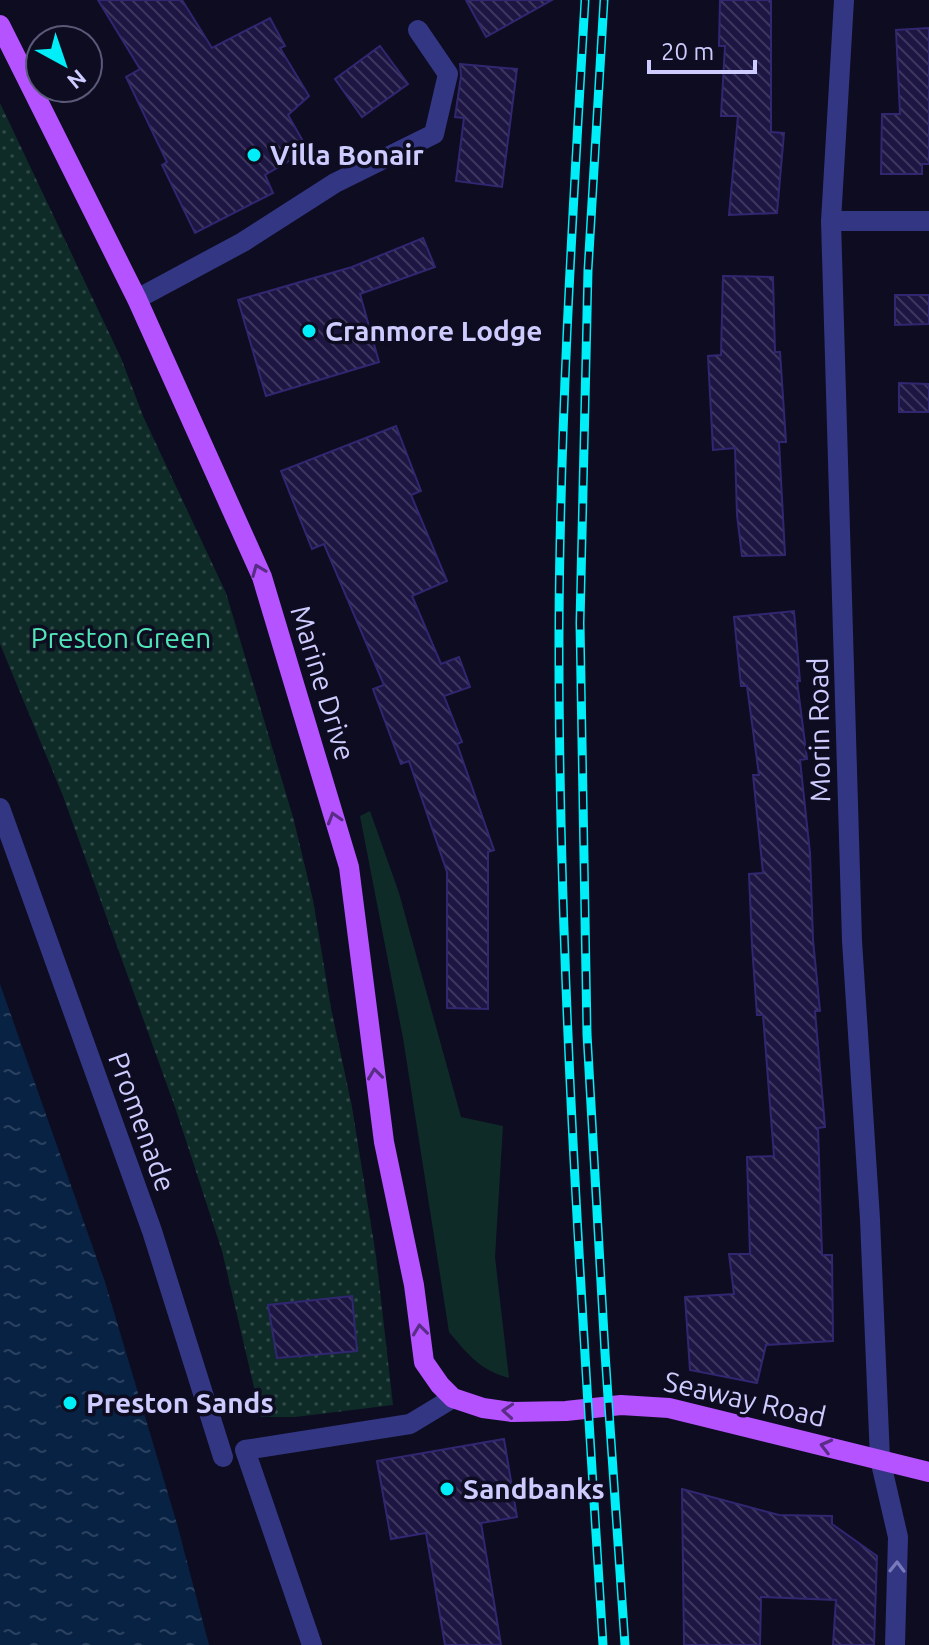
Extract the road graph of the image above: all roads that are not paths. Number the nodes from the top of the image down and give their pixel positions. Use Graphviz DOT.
graph roads {
  1 [pos="844,0"];
  2 [pos="0,25"];
  3 [pos="418,30"];
  4 [pos="831,221"];
  5 [pos="929,221"];
  6 [pos="137,299"];
  7 [pos="0,808"];
  8 [pos="453,1398"];
  9 [pos="223,1457"];
  10 [pos="880,1459"];
  11 [pos="929,1472"];
  12 [pos="312,1645"];
  13 [pos="895,1645"];
  1 -- 4 [label="street, Morin Road"];
  2 -- 6 [label="main road, Marine Drive"];
  3 -- 6 [label="street"];
  4 -- 5 [label="street"];
  4 -- 10 [label="street, Morin Road"];
  8 -- 6 [label="main road, Marine Drive, one-way"];
  7 -- 9 [label="street, Promenade"];
  10 -- 8 [label="main road, Seaway Road, one-way"];
  8 -- 12 [label="street"];
  10 -- 11 [label="main road, Seaway Road"];
  13 -- 10 [label="street, Morin Road, one-way"];
}
